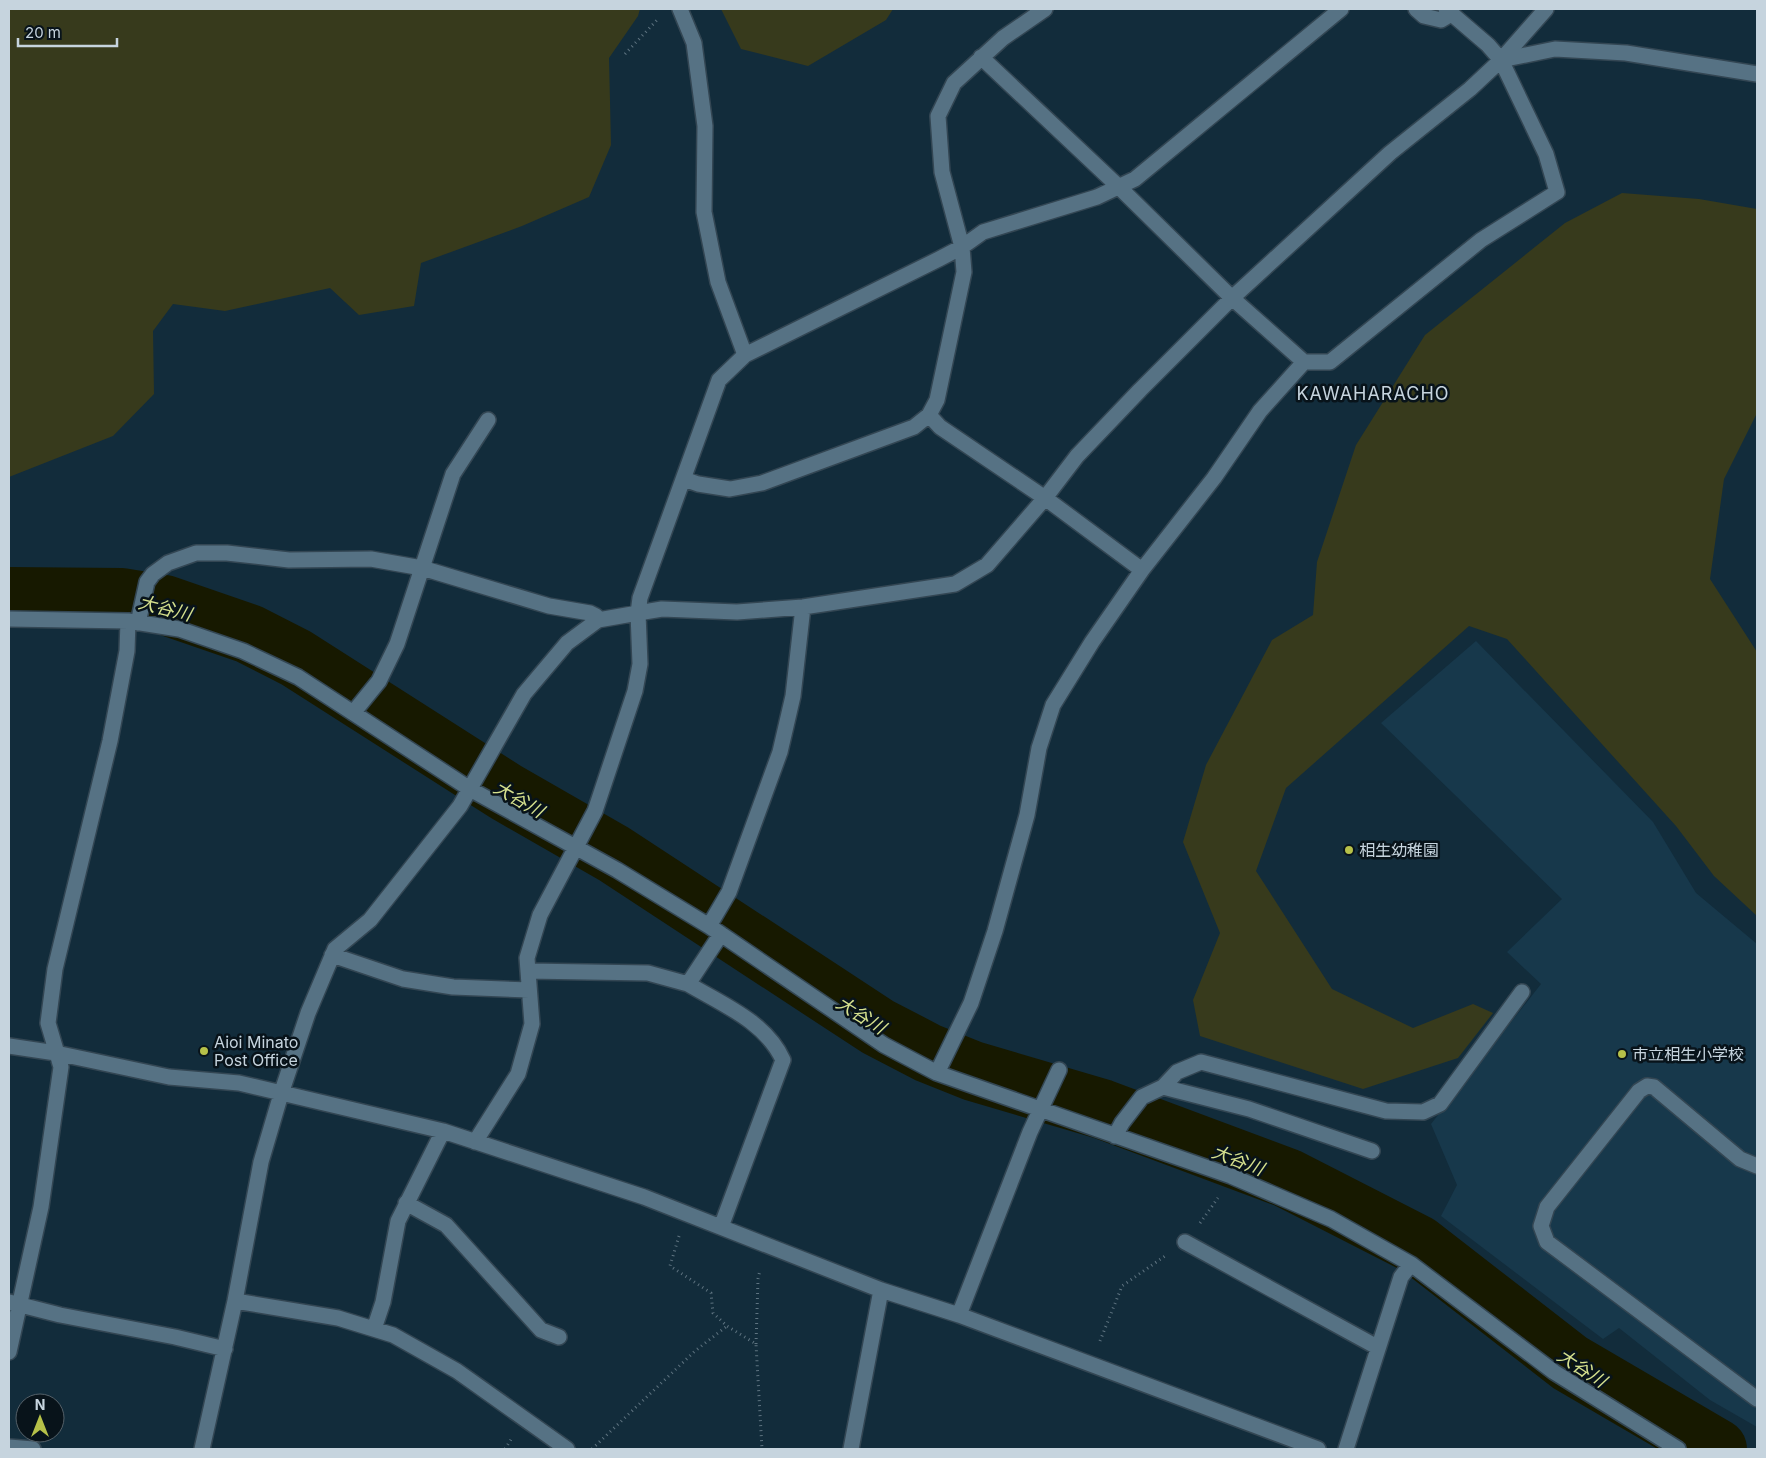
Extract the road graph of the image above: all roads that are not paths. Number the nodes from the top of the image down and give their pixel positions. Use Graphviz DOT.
graph roads {
  1 [pos="680,9"];
  2 [pos="1045,9"];
  3 [pos="1342,9"];
  4 [pos="1416,9"];
  5 [pos="1546,9"];
  6 [pos="1449,11"];
  7 [pos="981,56"];
  8 [pos="1501,60"];
  9 [pos="1757,74"];
  10 [pos="1119,187"];
  11 [pos="962,247"];
  12 [pos="1232,298"];
  13 [pos="745,355"];
  14 [pos="1304,362"];
  15 [pos="929,415"];
  16 [pos="488,420"];
  17 [pos="684,479"];
  18 [pos="1045,498"];
  19 [pos="422,568"];
  20 [pos="1142,570"];
  21 [pos="803,607"];
  22 [pos="638,613"];
  23 [pos="135,618"];
  24 [pos="9,619"];
  25 [pos="598,620"];
  26 [pos="356,710"];
  27 [pos="473,784"];
  28 [pos="578,843"];
  29 [pos="714,927"];
  30 [pos="332,955"];
  31 [pos="528,971"];
  32 [pos="688,984"];
  33 [pos="529,990"];
  34 [pos="1522,992"];
  35 [pos="9,1046"];
  36 [pos="56,1053"];
  37 [pos="939,1069"];
  38 [pos="1059,1070"];
  39 [pos="1163,1087"];
  40 [pos="281,1094"];
  41 [pos="1041,1110"];
  42 [pos="1118,1129"];
  43 [pos="443,1131"];
  44 [pos="475,1142"];
  45 [pos="1372,1151"];
  46 [pos="1757,1166"];
  47 [pos="406,1203"];
  48 [pos="721,1227"];
  49 [pos="1185,1242"];
  50 [pos="1410,1264"];
  51 [pos="881,1290"];
  52 [pos="235,1301"];
  53 [pos="13,1302"];
  54 [pos="959,1315"];
  55 [pos="374,1329"];
  56 [pos="559,1337"];
  57 [pos="1378,1347"];
  58 [pos="224,1349"];
  59 [pos="9,1352"];
  60 [pos="1757,1399"];
  61 [pos="9,1447"];
  62 [pos="33,1449"];
  63 [pos="202,1449"];
  64 [pos="567,1449"];
  65 [pos="851,1449"];
  66 [pos="1318,1449"];
  67 [pos="1346,1449"];
  68 [pos="1678,1449"];
  1 -- 13 [label="street"];
  2 -- 7 [label="street"];
  3 -- 10 [label="street"];
  4 -- 6 [label="street"];
  5 -- 8 [label="street"];
  6 -- 8 [label="street"];
  7 -- 10 [label="street"];
  7 -- 11 [label="street"];
  8 -- 9 [label="street"];
  8 -- 12 [label="street"];
  8 -- 14 [label="street"];
  10 -- 11 [label="street"];
  10 -- 12 [label="street"];
  11 -- 13 [label="street"];
  11 -- 15 [label="street"];
  12 -- 14 [label="street"];
  12 -- 18 [label="street"];
  13 -- 17 [label="street"];
  14 -- 20 [label="street"];
  15 -- 17 [label="street"];
  15 -- 18 [label="street"];
  16 -- 19 [label="street"];
  17 -- 22 [label="street"];
  18 -- 20 [label="street"];
  18 -- 21 [label="street"];
  19 -- 23 [label="street"];
  19 -- 25 [label="street"];
  19 -- 26 [label="street"];
  20 -- 37 [label="street"];
  21 -- 22 [label="street"];
  21 -- 29 [label="street"];
  22 -- 25 [label="street"];
  22 -- 28 [label="street"];
  23 -- 24 [label="street"];
  23 -- 26 [label="street"];
  23 -- 36 [label="street"];
  25 -- 27 [label="street"];
  26 -- 27 [label="street"];
  27 -- 28 [label="street"];
  27 -- 30 [label="street"];
  28 -- 29 [label="street"];
  28 -- 31 [label="street"];
  29 -- 32 [label="street"];
  29 -- 37 [label="street"];
  30 -- 33 [label="street"];
  30 -- 40 [label="street"];
  31 -- 32 [label="street"];
  31 -- 33 [label="street"];
  32 -- 48 [label="street"];
  33 -- 44 [label="street"];
  34 -- 39 [label="street"];
  35 -- 36 [label="street"];
  36 -- 40 [label="street"];
  36 -- 53 [label="street"];
  37 -- 41 [label="street"];
  38 -- 41 [label="street"];
  39 -- 42 [label="street"];
  39 -- 45 [label="street"];
  40 -- 43 [label="street"];
  40 -- 52 [label="street"];
  41 -- 42 [label="street"];
  41 -- 54 [label="street"];
  42 -- 50 [label="street"];
  43 -- 44 [label="street"];
  43 -- 47 [label="street"];
  44 -- 48 [label="street"];
  46 -- 60 [label="street"];
  47 -- 55 [label="street"];
  47 -- 56 [label="street"];
  48 -- 51 [label="street"];
  49 -- 57 [label="street"];
  50 -- 57 [label="street"];
  50 -- 68 [label="street"];
  51 -- 54 [label="street"];
  51 -- 65 [label="street"];
  52 -- 55 [label="street"];
  52 -- 58 [label="street"];
  53 -- 58 [label="street"];
  53 -- 59 [label="street"];
  54 -- 66 [label="street"];
  55 -- 64 [label="street"];
  57 -- 67 [label="street"];
  58 -- 63 [label="street"];
  61 -- 62 [label="street"];
}
